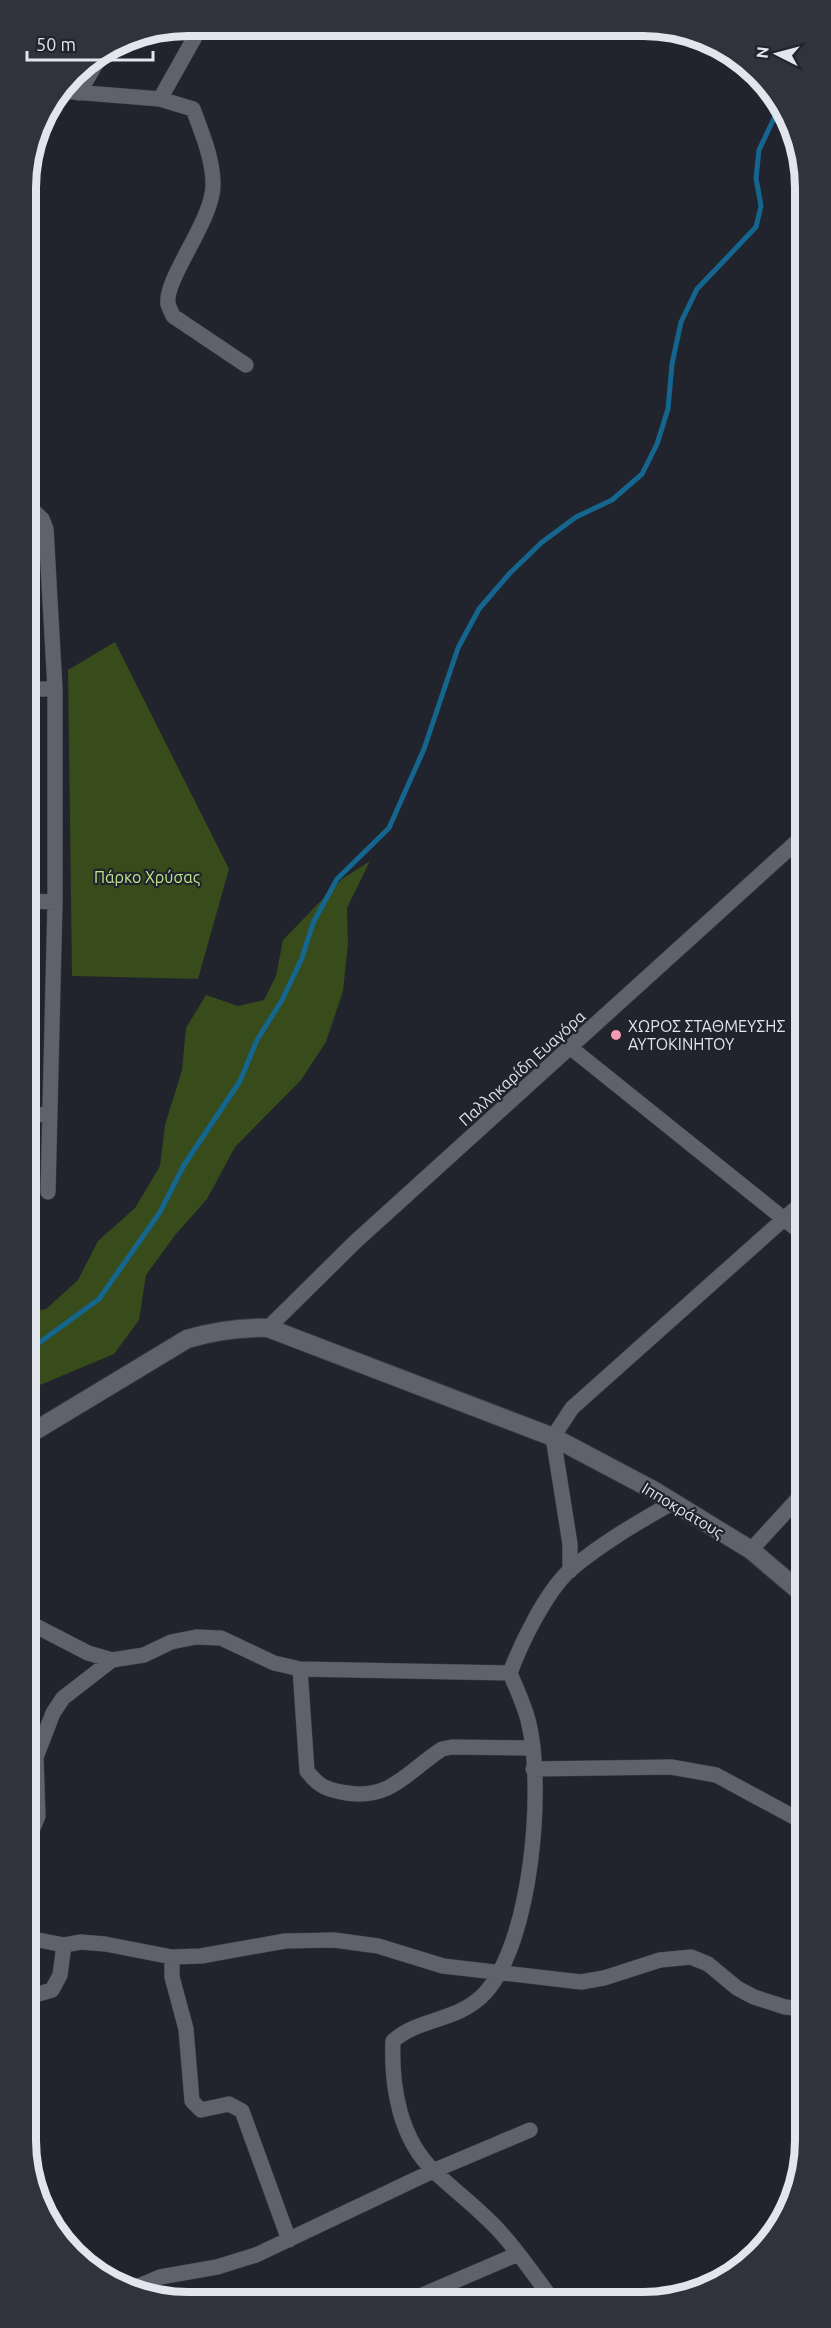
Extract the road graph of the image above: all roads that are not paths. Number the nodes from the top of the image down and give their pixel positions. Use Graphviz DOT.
graph roads {
  1 [pos="195,36"];
  2 [pos="93,69"];
  3 [pos="71,92"];
  4 [pos="79,93"];
  5 [pos="160,99"];
  6 [pos="246,365"];
  7 [pos="36,513"];
  8 [pos="36,689"];
  9 [pos="55,689"];
  10 [pos="795,843"];
  11 [pos="36,901"];
  12 [pos="55,902"];
  13 [pos="571,1048"];
  14 [pos="36,1114"];
  15 [pos="50,1115"];
  16 [pos="48,1192"];
  17 [pos="795,1209"];
  18 [pos="784,1219"];
  19 [pos="795,1228"];
  20 [pos="268,1328"];
  21 [pos="36,1430"];
  22 [pos="553,1437"];
  23 [pos="674,1502"];
  24 [pos="795,1502"];
  25 [pos="751,1550"];
  26 [pos="570,1571"];
  27 [pos="795,1587"];
  28 [pos="36,1626"];
  29 [pos="112,1660"];
  30 [pos="300,1668"];
  31 [pos="510,1673"];
  32 [pos="531,1748"];
  33 [pos="36,1757"];
  34 [pos="36,1757"];
  35 [pos="533,1769"];
  36 [pos="795,1818"];
  37 [pos="36,1821"];
  38 [pos="36,1940"];
  39 [pos="64,1945"];
  40 [pos="172,1957"];
  41 [pos="501,1971"];
  42 [pos="36,1995"];
  43 [pos="795,2008"];
  44 [pos="530,2130"];
  45 [pos="433,2170"];
  46 [pos="289,2240"];
  47 [pos="518,2254"];
  48 [pos="142,2285"];
  49 [pos="429,2292"];
  50 [pos="547,2292"];
  1 -- 5 [label="street"];
  2 -- 4 [label="street"];
  3 -- 4 [label="street"];
  4 -- 5 [label="street"];
  5 -- 6 [label="street"];
  7 -- 9 [label="street"];
  8 -- 9 [label="street"];
  9 -- 12 [label="street"];
  10 -- 13 [label="street, Παλληκαρίδη Ευαγόρα"];
  11 -- 12 [label="street"];
  12 -- 15 [label="street"];
  13 -- 18 [label="street"];
  13 -- 20 [label="street, Παλληκαρίδη Ευαγόρα"];
  14 -- 15 [label="street"];
  15 -- 16 [label="street"];
  17 -- 18 [label="street"];
  18 -- 19 [label="street"];
  18 -- 22 [label="street"];
  20 -- 21 [label="street"];
  20 -- 22 [label="street, Ιπποκράτους"];
  22 -- 23 [label="street, Ιπποκράτους"];
  22 -- 26 [label="street"];
  23 -- 25 [label="street, Ιπποκράτους"];
  23 -- 26 [label="street"];
  24 -- 25 [label="street"];
  25 -- 27 [label="street, Ιπποκράτους"];
  26 -- 31 [label="street"];
  28 -- 29 [label="street"];
  29 -- 30 [label="street"];
  29 -- 33 [label="street"];
  30 -- 31 [label="street"];
  30 -- 32 [label="street"];
  31 -- 32 [label="street"];
  32 -- 35 [label="street"];
  34 -- 37 [label="street"];
  35 -- 36 [label="street"];
  35 -- 41 [label="street"];
  38 -- 39 [label="street"];
  39 -- 40 [label="street"];
  39 -- 42 [label="street"];
  40 -- 41 [label="street"];
  40 -- 46 [label="street"];
  41 -- 43 [label="street"];
  41 -- 45 [label="street"];
  44 -- 45 [label="street"];
  45 -- 46 [label="street"];
  45 -- 47 [label="street"];
  46 -- 48 [label="street"];
  47 -- 49 [label="street"];
  47 -- 50 [label="street"];
}
